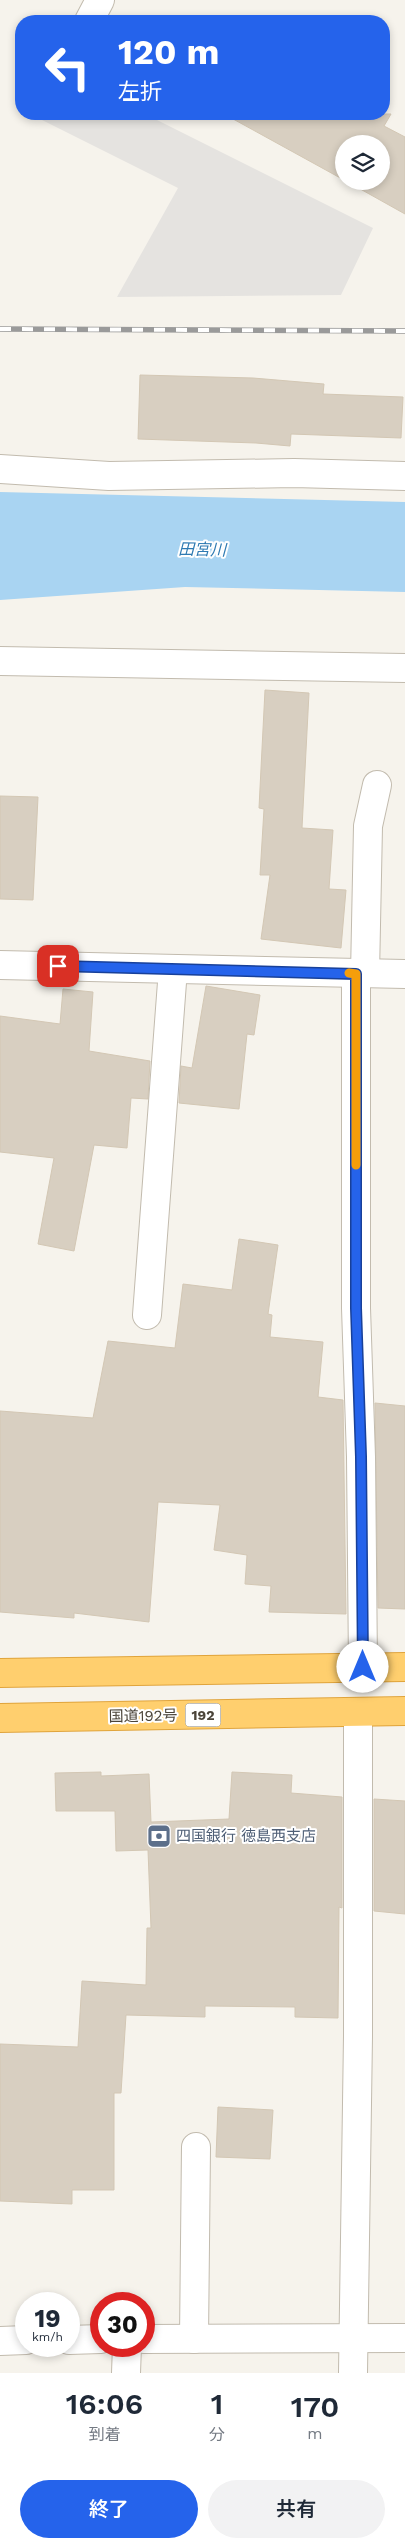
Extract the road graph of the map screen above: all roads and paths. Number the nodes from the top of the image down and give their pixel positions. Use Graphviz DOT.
graph roads {
  1 [pos="100,0"];
  2 [pos="92,15"];
  3 [pos="0,469"];
  4 [pos="405,476"];
  5 [pos="0,662"];
  6 [pos="405,668"];
  7 [pos="377,785"];
  8 [pos="0,965"];
  9 [pos="173,969"];
  10 [pos="361,974"];
  11 [pos="405,974"];
  12 [pos="147,1315"];
  13 [pos="363,1667"];
  14 [pos="405,1667"];
  15 [pos="0,1673"];
  16 [pos="405,1711"];
  17 [pos="358,1712"];
  18 [pos="0,1718"];
  19 [pos="196,2147"];
  20 [pos="194,2338"];
  21 [pos="355,2338"];
  22 [pos="405,2338"];
  23 [pos="155,2339"];
  24 [pos="0,2340"];
  25 [pos="15,2340"];
  26 [pos="127,2357"];
  27 [pos="126,2373"];
  28 [pos="353,2373"];
  1 -- 2 [label="street"];
  3 -- 4 [label="street"];
  5 -- 6 [label="street"];
  7 -- 10 [label="street"];
  8 -- 9 [label="street"];
  9 -- 10 [label="street"];
  9 -- 12 [label="street"];
  10 -- 11 [label="street"];
  10 -- 13 [label="street"];
  13 -- 14 [label="highway"];
  13 -- 15 [label="highway"];
  16 -- 17 [label="highway, 国道192号 / 192"];
  17 -- 18 [label="highway, 国道192号 / 192"];
  17 -- 21 [label="street"];
  19 -- 20 [label="street"];
  20 -- 21 [label="street"];
  20 -- 23 [label="street"];
  21 -- 22 [label="street"];
  21 -- 28 [label="street"];
  24 -- 25 [label="street"];
  26 -- 27 [label="street"];
}
